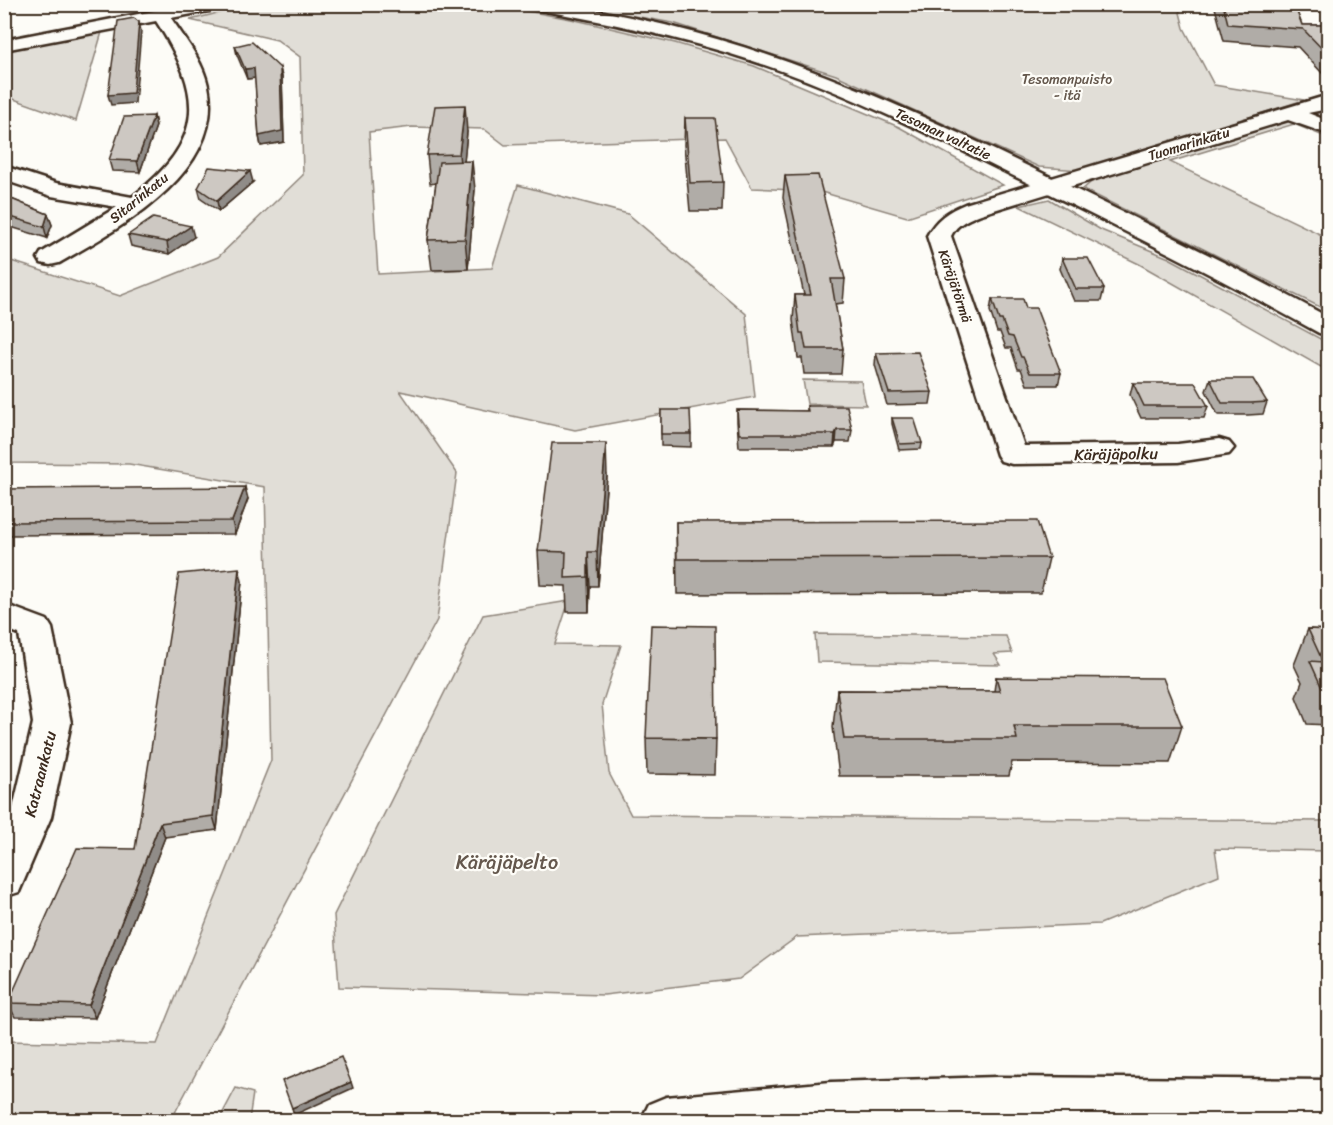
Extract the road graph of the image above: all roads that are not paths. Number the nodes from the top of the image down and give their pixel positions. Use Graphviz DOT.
graph roads {
  1 [pos="219,4"];
  2 [pos="534,4"];
  3 [pos="161,16"];
  4 [pos="4,45"];
  5 [pos="1329,103"];
  6 [pos="1289,113"];
  7 [pos="1329,128"];
  8 [pos="4,172"];
  9 [pos="1050,186"];
  10 [pos="136,204"];
  11 [pos="50,258"];
  12 [pos="1329,327"];
  13 [pos="1219,448"];
  14 [pos="1012,455"];
  15 [pos="4,615"];
  16 [pos="4,879"];
  17 [pos="1329,1103"];
  18 [pos="666,1120"];
  1 -- 3 [label="street"];
  2 -- 9 [label="street, Tesoman valtatie"];
  3 -- 4 [label="street"];
  3 -- 10 [label="street, Sitarinkatu"];
  5 -- 6 [label="street, Tuomarinkatu"];
  6 -- 7 [label="street"];
  6 -- 9 [label="street, Tuomarinkatu"];
  8 -- 10 [label="street"];
  9 -- 12 [label="street, Tesoman valtatie"];
  9 -- 14 [label="street, Käräjätörmä"];
  10 -- 11 [label="street, Sitarinkatu"];
  13 -- 14 [label="street, Käräjäpolku"];
  15 -- 16 [label="street, Katraankatu"];
  17 -- 18 [label="street"];
}
